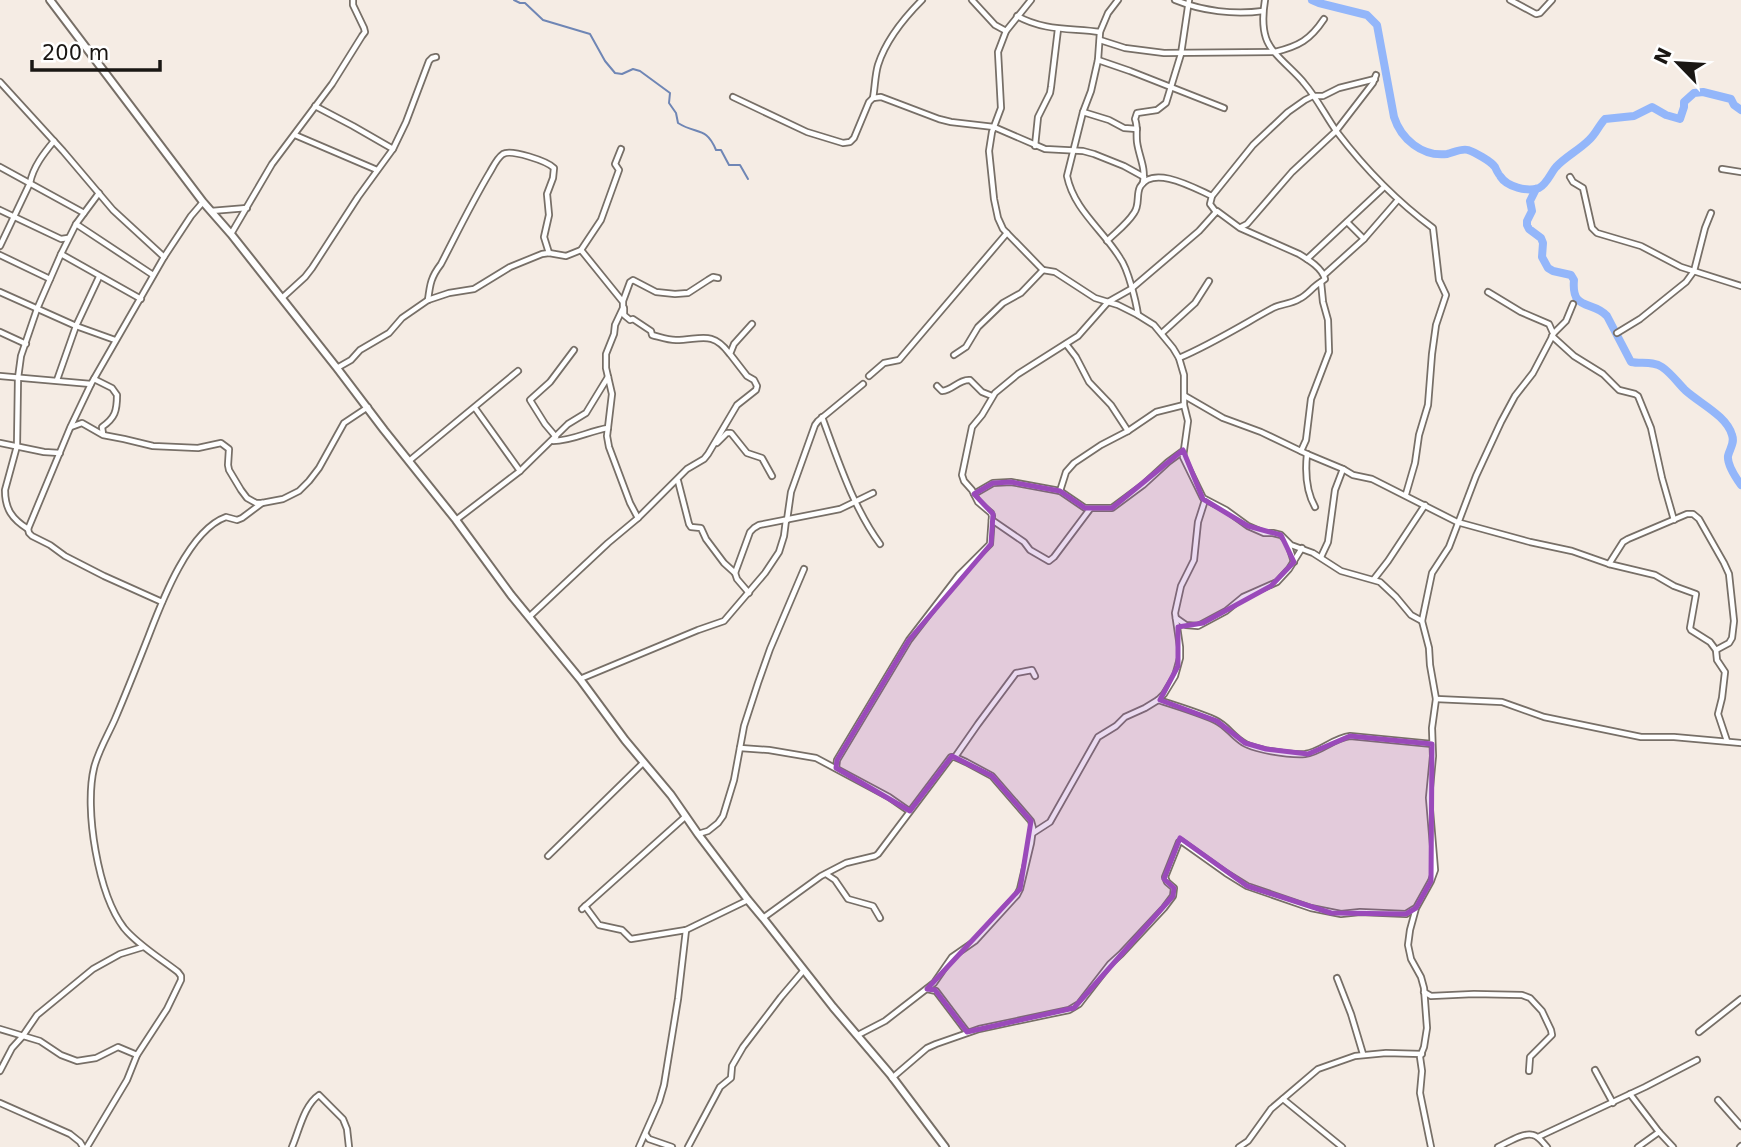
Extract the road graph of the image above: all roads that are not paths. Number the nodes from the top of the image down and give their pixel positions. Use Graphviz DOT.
graph roads {
  1 [pos="50,0"];
  2 [pos="353,0"];
  3 [pos="922,0"];
  4 [pos="972,0"];
  5 [pos="1021,0"];
  6 [pos="1118,0"];
  7 [pos="1175,0"];
  8 [pos="1265,0"];
  9 [pos="1510,0"];
  10 [pos="1552,0"];
  11 [pos="1029,2"];
  12 [pos="1189,3"];
  13 [pos="1263,11"];
  14 [pos="1017,16"];
  15 [pos="1324,19"];
  16 [pos="1058,29"];
  17 [pos="1006,31"];
  18 [pos="1100,32"];
  19 [pos="1100,40"];
  20 [pos="1275,52"];
  21 [pos="1181,54"];
  22 [pos="436,57"];
  23 [pos="1098,60"];
  24 [pos="0,82"];
  25 [pos="1171,88"];
  26 [pos="1313,96"];
  27 [pos="733,97"];
  28 [pos="873,98"];
  29 [pos="315,106"];
  30 [pos="1224,108"];
  31 [pos="1083,112"];
  32 [pos="994,127"];
  33 [pos="1137,129"];
  34 [pos="1336,131"];
  35 [pos="295,135"];
  36 [pos="54,141"];
  37 [pos="1035,146"];
  38 [pos="393,149"];
  39 [pos="621,149"];
  40 [pos="1074,151"];
  41 [pos="0,167"];
  42 [pos="1722,169"];
  43 [pos="377,170"];
  44 [pos="1741,172"];
  45 [pos="1570,177"];
  46 [pos="1143,180"];
  47 [pos="30,183"];
  48 [pos="1384,188"];
  49 [pos="99,193"];
  50 [pos="1212,196"];
  51 [pos="1397,201"];
  52 [pos="203,202"];
  53 [pos="247,208"];
  54 [pos="0,210"];
  55 [pos="211,211"];
  56 [pos="1216,212"];
  57 [pos="84,213"];
  58 [pos="1711,213"];
  59 [pos="14,216"];
  60 [pos="1346,222"];
  61 [pos="76,224"];
  62 [pos="1240,228"];
  63 [pos="1007,233"];
  64 [pos="231,234"];
  65 [pos="69,238"];
  66 [pos="1364,239"];
  67 [pos="1107,241"];
  68 [pos="0,246"];
  69 [pos="581,250"];
  70 [pos="549,253"];
  71 [pos="61,254"];
  72 [pos="0,255"];
  73 [pos="164,257"];
  74 [pos="1307,259"];
  75 [pos="1043,270"];
  76 [pos="1694,271"];
  77 [pos="153,275"];
  78 [pos="1324,275"];
  79 [pos="99,277"];
  80 [pos="718,278"];
  81 [pos="50,279"];
  82 [pos="1209,281"];
  83 [pos="1321,282"];
  84 [pos="1741,286"];
  85 [pos="1131,289"];
  86 [pos="0,292"];
  87 [pos="1488,292"];
  88 [pos="141,299"];
  89 [pos="281,299"];
  90 [pos="428,300"];
  91 [pos="1108,302"];
  92 [pos="1573,304"];
  93 [pos="623,305"];
  94 [pos="37,309"];
  95 [pos="1138,314"];
  96 [pos="752,324"];
  97 [pos="76,326"];
  98 [pos="0,332"];
  99 [pos="1162,333"];
  100 [pos="1617,333"];
  101 [pos="1553,335"];
  102 [pos="115,340"];
  103 [pos="26,344"];
  104 [pos="1066,344"];
  105 [pos="574,350"];
  106 [pos="730,354"];
  107 [pos="954,355"];
  108 [pos="1179,358"];
  109 [pos="337,368"];
  110 [pos="518,371"];
  111 [pos="0,376"];
  112 [pos="869,376"];
  113 [pos="608,377"];
  114 [pos="18,378"];
  115 [pos="57,380"];
  116 [pos="93,381"];
  117 [pos="863,384"];
  118 [pos="937,386"];
  119 [pos="993,396"];
  120 [pos="1185,396"];
  121 [pos="1184,405"];
  122 [pos="368,407"];
  123 [pos="475,408"];
  124 [pos="822,417"];
  125 [pos="70,428"];
  126 [pos="608,428"];
  127 [pos="1128,431"];
  128 [pos="103,435"];
  129 [pos="554,439"];
  130 [pos="0,443"];
  131 [pos="17,446"];
  132 [pos="712,448"];
  133 [pos="1183,450"];
  134 [pos="60,453"];
  135 [pos="1304,453"];
  136 [pos="409,461"];
  137 [pos="1343,469"];
  138 [pos="520,471"];
  139 [pos="772,476"];
  140 [pos="678,480"];
  141 [pos="3,488"];
  142 [pos="1060,491"];
  143 [pos="873,493"];
  144 [pos="974,494"];
  145 [pos="1406,494"];
  146 [pos="1205,499"];
  147 [pos="856,502"];
  148 [pos="262,503"];
  149 [pos="1425,505"];
  150 [pos="1315,507"];
  151 [pos="1090,509"];
  152 [pos="638,518"];
  153 [pos="456,520"];
  154 [pos="787,520"];
  155 [pos="992,520"];
  156 [pos="1674,520"];
  157 [pos="1457,522"];
  158 [pos="1466,525"];
  159 [pos="28,529"];
  160 [pos="1455,530"];
  161 [pos="1288,542"];
  162 [pos="880,544"];
  163 [pos="1302,548"];
  164 [pos="1321,557"];
  165 [pos="1294,562"];
  166 [pos="1609,564"];
  167 [pos="804,569"];
  168 [pos="736,573"];
  169 [pos="1374,579"];
  170 [pos="749,593"];
  171 [pos="162,602"];
  172 [pos="529,617"];
  173 [pos="1176,617"];
  174 [pos="1422,621"];
  175 [pos="1192,626"];
  176 [pos="1179,635"];
  177 [pos="1716,650"];
  178 [pos="1035,676"];
  179 [pos="580,679"];
  180 [pos="1436,699"];
  181 [pos="1158,700"];
  182 [pos="1727,741"];
  183 [pos="1741,743"];
  184 [pos="1432,744"];
  185 [pos="740,748"];
  186 [pos="956,757"];
  187 [pos="643,763"];
  188 [pos="836,768"];
  189 [pos="910,811"];
  190 [pos="685,816"];
  191 [pos="1032,833"];
  192 [pos="698,834"];
  193 [pos="548,856"];
  194 [pos="825,874"];
  195 [pos="748,900"];
  196 [pos="1416,908"];
  197 [pos="763,918"];
  198 [pos="880,918"];
  199 [pos="687,930"];
  200 [pos="144,946"];
  201 [pos="804,970"];
  202 [pos="1337,978"];
  203 [pos="927,989"];
  204 [pos="1424,992"];
  205 [pos="1431,996"];
  206 [pos="1741,999"];
  207 [pos="1424,1000"];
  208 [pos="0,1029"];
  209 [pos="1699,1031"];
  210 [pos="967,1032"];
  211 [pos="858,1035"];
  212 [pos="23,1037"];
  213 [pos="1363,1054"];
  214 [pos="1422,1054"];
  215 [pos="137,1055"];
  216 [pos="1697,1060"];
  217 [pos="1595,1070"];
  218 [pos="0,1071"];
  219 [pos="1529,1071"];
  220 [pos="892,1077"];
  221 [pos="1630,1094"];
  222 [pos="1283,1099"];
  223 [pos="1718,1100"];
  224 [pos="0,1103"];
  225 [pos="1612,1103"];
  226 [pos="1741,1126"];
  227 [pos="1659,1132"];
  228 [pos="645,1134"];
  229 [pos="1538,1137"];
  230 [pos="85,1147"];
  231 [pos="292,1147"];
  232 [pos="349,1147"];
  233 [pos="639,1147"];
  234 [pos="672,1147"];
  235 [pos="688,1147"];
  236 [pos="945,1147"];
  237 [pos="1239,1147"];
  238 [pos="1342,1147"];
  239 [pos="1431,1147"];
  240 [pos="1498,1147"];
  241 [pos="1547,1147"];
  242 [pos="1638,1147"];
  243 [pos="1673,1147"];
  1 -- 52 [label="street"];
  2 -- 29 [label="street"];
  3 -- 28 [label="street"];
  4 -- 17 [label="street"];
  5 -- 11 [label="street"];
  6 -- 18 [label="street"];
  7 -- 12 [label="street"];
  8 -- 13 [label="street"];
  9 -- 10 [label="street"];
  11 -- 14 [label="street"];
  12 -- 13 [label="street"];
  12 -- 21 [label="street"];
  13 -- 20 [label="street"];
  14 -- 16 [label="street"];
  14 -- 17 [label="street"];
  15 -- 20 [label="street"];
  16 -- 18 [label="street"];
  16 -- 37 [label="street"];
  17 -- 32 [label="street"];
  18 -- 19 [label="street"];
  19 -- 21 [label="street"];
  19 -- 23 [label="street"];
  20 -- 21 [label="street"];
  20 -- 26 [label="street"];
  21 -- 25 [label="street"];
  22 -- 38 [label="street"];
  23 -- 25 [label="street"];
  23 -- 31 [label="street"];
  24 -- 36 [label="street"];
  25 -- 30 [label="street"];
  25 -- 33 [label="street"];
  26 -- 34 [label="street"];
  26 -- 34 [label="street"];
  26 -- 50 [label="street"];
  27 -- 28 [label="street"];
  28 -- 32 [label="street"];
  29 -- 35 [label="street"];
  29 -- 38 [label="street"];
  31 -- 33 [label="street"];
  31 -- 40 [label="street"];
  32 -- 37 [label="street"];
  32 -- 63 [label="street"];
  33 -- 46 [label="street"];
  34 -- 48 [label="street"];
  34 -- 62 [label="street"];
  35 -- 43 [label="street"];
  35 -- 53 [label="street"];
  36 -- 47 [label="street"];
  36 -- 49 [label="street"];
  37 -- 40 [label="street"];
  38 -- 43 [label="street"];
  39 -- 69 [label="street"];
  40 -- 46 [label="street"];
  40 -- 67 [label="street"];
  41 -- 47 [label="street"];
  42 -- 44 [label="street"];
  43 -- 89 [label="street"];
  45 -- 76 [label="street"];
  46 -- 50 [label="street"];
  46 -- 67 [label="street"];
  47 -- 57 [label="street"];
  47 -- 59 [label="street"];
  48 -- 51 [label="street"];
  48 -- 60 [label="street"];
  49 -- 57 [label="street"];
  49 -- 73 [label="street"];
  50 -- 56 [label="street"];
  51 -- 66 [label="street"];
  51 -- 145 [label="street"];
  52 -- 55 [label="street"];
  52 -- 73 [label="street"];
  53 -- 55 [label="street"];
  53 -- 64 [label="street"];
  54 -- 59 [label="street"];
  55 -- 64 [label="street"];
  56 -- 62 [label="street"];
  56 -- 85 [label="street"];
  57 -- 61 [label="street"];
  58 -- 76 [label="street"];
  59 -- 65 [label="street"];
  59 -- 68 [label="street"];
  60 -- 66 [label="street"];
  60 -- 74 [label="street"];
  61 -- 65 [label="street"];
  61 -- 77 [label="street"];
  62 -- 74 [label="street"];
  63 -- 75 [label="street"];
  63 -- 112 [label="street"];
  64 -- 89 [label="street"];
  65 -- 71 [label="street"];
  66 -- 78 [label="street"];
  67 -- 85 [label="street"];
  69 -- 70 [label="street"];
  69 -- 93 [label="street"];
  70 -- 90 [label="street"];
  70 -- 90 [label="street"];
  71 -- 79 [label="street"];
  71 -- 81 [label="street"];
  72 -- 81 [label="street"];
  73 -- 77 [label="street"];
  74 -- 78 [label="street"];
  75 -- 91 [label="street"];
  75 -- 107 [label="street"];
  76 -- 84 [label="street"];
  76 -- 100 [label="street"];
  77 -- 88 [label="street"];
  78 -- 83 [label="street"];
  79 -- 88 [label="street"];
  79 -- 97 [label="street"];
  80 -- 93 [label="street"];
  81 -- 94 [label="street"];
  82 -- 99 [label="street"];
  83 -- 108 [label="street"];
  83 -- 135 [label="street"];
  85 -- 91 [label="street"];
  85 -- 95 [label="street"];
  86 -- 94 [label="street"];
  87 -- 101 [label="street"];
  88 -- 102 [label="street"];
  89 -- 109 [label="street"];
  90 -- 109 [label="street"];
  91 -- 95 [label="street"];
  91 -- 104 [label="street"];
  92 -- 101 [label="street"];
  93 -- 106 [label="street"];
  93 -- 113 [label="street"];
  94 -- 97 [label="street"];
  94 -- 103 [label="street"];
  95 -- 99 [label="street"];
  96 -- 106 [label="street"];
  97 -- 102 [label="street"];
  97 -- 115 [label="street"];
  98 -- 103 [label="street"];
  99 -- 108 [label="street"];
  101 -- 156 [label="street"];
  101 -- 157 [label="street"];
  102 -- 116 [label="street"];
  103 -- 114 [label="street"];
  104 -- 119 [label="street"];
  104 -- 127 [label="street"];
  105 -- 129 [label="street"];
  106 -- 132 [label="street"];
  108 -- 120 [label="street"];
  109 -- 122 [label="street"];
  110 -- 123 [label="street"];
  111 -- 114 [label="street"];
  113 -- 126 [label="street"];
  113 -- 129 [label="street"];
  114 -- 115 [label="street"];
  114 -- 131 [label="street"];
  115 -- 116 [label="street"];
  116 -- 125 [label="street"];
  116 -- 128 [label="street"];
  117 -- 124 [label="street"];
  118 -- 119 [label="street"];
  119 -- 144 [label="street"];
  120 -- 121 [label="street"];
  120 -- 135 [label="street"];
  121 -- 127 [label="street"];
  121 -- 133 [label="street"];
  122 -- 136 [label="street"];
  122 -- 148 [label="street"];
  123 -- 136 [label="street"];
  123 -- 138 [label="street"];
  124 -- 147 [label="street"];
  124 -- 154 [label="street"];
  125 -- 128 [label="street"];
  125 -- 134 [label="street"];
  126 -- 129 [label="street"];
  126 -- 152 [label="street"];
  127 -- 142 [label="street"];
  128 -- 148 [label="street"];
  129 -- 138 [label="street"];
  130 -- 131 [label="street"];
  131 -- 134 [label="street"];
  131 -- 141 [label="street"];
  132 -- 139 [label="street"];
  132 -- 140 [label="street"];
  133 -- 146 [label="street"];
  133 -- 151 [label="street"];
  134 -- 159 [label="street"];
  135 -- 137 [label="street"];
  135 -- 150 [label="street"];
  136 -- 153 [label="street"];
  137 -- 145 [label="street"];
  137 -- 164 [label="street"];
  138 -- 153 [label="street"];
  140 -- 152 [label="street"];
  140 -- 168 [label="street"];
  141 -- 159 [label="street"];
  142 -- 144 [label="street"];
  142 -- 151 [label="street"];
  143 -- 147 [label="street"];
  144 -- 155 [label="street"];
  145 -- 149 [label="street"];
  146 -- 161 [label="street"];
  146 -- 173 [label="street"];
  147 -- 154 [label="street"];
  147 -- 162 [label="street"];
  148 -- 171 [label="street"];
  149 -- 157 [label="street"];
  149 -- 169 [label="street"];
  151 -- 155 [label="street"];
  152 -- 172 [label="street"];
  153 -- 172 [label="street"];
  154 -- 168 [label="street"];
  154 -- 170 [label="street"];
  155 -- 188 [label="street"];
  156 -- 166 [label="street"];
  156 -- 177 [label="street"];
  157 -- 158 [label="street"];
  157 -- 160 [label="street"];
  158 -- 160 [label="street"];
  158 -- 166 [label="street"];
  159 -- 171 [label="street"];
  160 -- 174 [label="street"];
  161 -- 163 [label="street"];
  161 -- 165 [label="street"];
  163 -- 164 [label="street"];
  163 -- 165 [label="street"];
  164 -- 169 [label="street"];
  165 -- 175 [label="street"];
  166 -- 177 [label="street"];
  167 -- 185 [label="street"];
  168 -- 170 [label="street"];
  169 -- 174 [label="street"];
  170 -- 179 [label="street"];
  171 -- 200 [label="street"];
  172 -- 179 [label="street"];
  173 -- 175 [label="street"];
  173 -- 176 [label="street"];
  174 -- 180 [label="street"];
  175 -- 176 [label="street"];
  176 -- 181 [label="street"];
  177 -- 182 [label="street"];
  178 -- 186 [label="street"];
  179 -- 187 [label="street"];
  180 -- 182 [label="street"];
  180 -- 184 [label="street"];
  181 -- 184 [label="street"];
  181 -- 191 [label="street"];
  182 -- 183 [label="street"];
  184 -- 196 [label="street"];
  185 -- 188 [label="street"];
  185 -- 192 [label="street"];
  186 -- 189 [label="street"];
  186 -- 191 [label="street"];
  187 -- 190 [label="street"];
  187 -- 193 [label="street"];
  188 -- 189 [label="street"];
  189 -- 194 [label="street"];
  190 -- 192 [label="street"];
  190 -- 199 [label="street"];
  191 -- 203 [label="street"];
  192 -- 195 [label="street"];
  194 -- 197 [label="street"];
  194 -- 198 [label="street"];
  195 -- 197 [label="street"];
  195 -- 199 [label="street"];
  196 -- 204 [label="street"];
  196 -- 210 [label="street"];
  197 -- 201 [label="street"];
  199 -- 228 [label="street"];
  200 -- 212 [label="street"];
  200 -- 215 [label="street"];
  201 -- 211 [label="street"];
  201 -- 235 [label="street"];
  202 -- 213 [label="street"];
  203 -- 210 [label="street"];
  203 -- 211 [label="street"];
  204 -- 205 [label="street"];
  204 -- 207 [label="street"];
  205 -- 207 [label="street"];
  205 -- 219 [label="street"];
  206 -- 209 [label="street"];
  207 -- 214 [label="street"];
  208 -- 212 [label="street"];
  210 -- 220 [label="street"];
  211 -- 220 [label="street"];
  212 -- 215 [label="street"];
  212 -- 218 [label="street"];
  213 -- 214 [label="street"];
  213 -- 222 [label="street"];
  214 -- 239 [label="street"];
  215 -- 230 [label="street"];
  216 -- 221 [label="street"];
  217 -- 225 [label="street"];
  220 -- 236 [label="street"];
  221 -- 225 [label="street"];
  221 -- 227 [label="street"];
  222 -- 237 [label="street"];
  222 -- 238 [label="street"];
  223 -- 226 [label="street"];
  224 -- 230 [label="street"];
  225 -- 229 [label="street"];
  227 -- 242 [label="street"];
  227 -- 243 [label="street"];
  228 -- 233 [label="street"];
  228 -- 234 [label="street"];
  229 -- 240 [label="street"];
  229 -- 241 [label="street"];
  231 -- 232 [label="street"];
}
